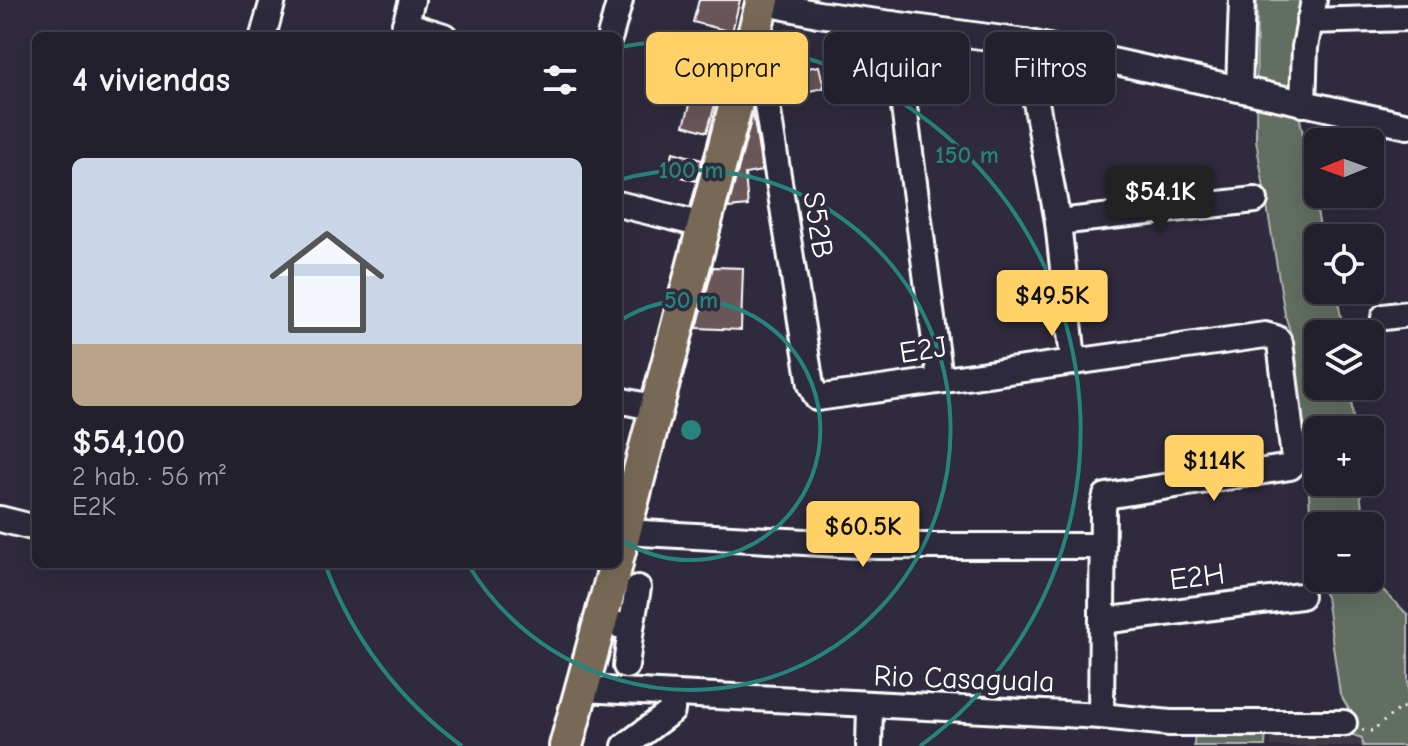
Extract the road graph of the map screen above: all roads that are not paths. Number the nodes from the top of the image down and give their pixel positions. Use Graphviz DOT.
graph roads {
  1 [pos="273,0"];
  2 [pos="412,0"];
  3 [pos="620,0"];
  4 [pos="1242,0"];
  5 [pos="762,1"];
  6 [pos="1312,10"];
  7 [pos="1408,18"];
  8 [pos="893,24"];
  9 [pos="404,30"];
  10 [pos="264,32"];
  11 [pos="611,32"];
  12 [pos="754,32"];
  13 [pos="985,37"];
  14 [pos="1115,62"];
  15 [pos="1239,89"];
  16 [pos="736,104"];
  17 [pos="767,104"];
  18 [pos="1036,104"];
  19 [pos="1303,104"];
  20 [pos="1408,126"];
  21 [pos="1255,200"];
  22 [pos="622,205"];
  23 [pos="1058,222"];
  24 [pos="703,225"];
  25 [pos="1073,359"];
  26 [pos="940,379"];
  27 [pos="817,398"];
  28 [pos="622,401"];
  29 [pos="656,408"];
  30 [pos="0,519"];
  31 [pos="32,527"];
  32 [pos="622,540"];
  33 [pos="622,544"];
  34 [pos="1103,546"];
  35 [pos="616,568"];
  36 [pos="638,588"];
  37 [pos="1301,596"];
  38 [pos="1102,621"];
  39 [pos="616,624"];
  40 [pos="626,666"];
  41 [pos="583,689"];
  42 [pos="673,696"];
  43 [pos="870,707"];
  44 [pos="1101,716"];
  45 [pos="1344,723"];
  46 [pos="1170,735"];
  47 [pos="566,746"];
  48 [pos="625,746"];
  49 [pos="869,746"];
  1 -- 10 [label="street"];
  2 -- 9 [label="street"];
  3 -- 11 [label="street"];
  4 -- 15 [label="street"];
  5 -- 8 [label="street"];
  5 -- 12 [label="main road"];
  6 -- 7 [label="street"];
  6 -- 19 [label="street"];
  8 -- 13 [label="street"];
  8 -- 26 [label="street"];
  14 -- 15 [label="street"];
  15 -- 19 [label="street"];
  16 -- 24 [label="main road"];
  17 -- 27 [label="street, S52B"];
  18 -- 23 [label="street"];
  19 -- 20 [label="street"];
  21 -- 23 [label="street"];
  22 -- 24 [label="street"];
  23 -- 25 [label="street"];
  24 -- 29 [label="main road"];
  25 -- 26 [label="street, E2J"];
  25 -- 34 [label="street, E2J"];
  26 -- 27 [label="street, E2J"];
  28 -- 29 [label="street"];
  29 -- 32 [label="main road"];
  30 -- 31 [label="street"];
  33 -- 34 [label="street"];
  34 -- 38 [label="street"];
  35 -- 39 [label="main road"];
  36 -- 39 [label="street"];
  37 -- 38 [label="street, E2H"];
  38 -- 44 [label="street"];
  39 -- 40 [label="street"];
  39 -- 41 [label="main road"];
  41 -- 42 [label="street, Rio Casaguala"];
  41 -- 47 [label="main road"];
  42 -- 43 [label="street, Rio Casaguala"];
  42 -- 48 [label="street"];
  43 -- 44 [label="street, Rio Casaguala"];
  43 -- 49 [label="street"];
  44 -- 46 [label="street, Rio Casaguala"];
  45 -- 46 [label="street, Rio Casaguala"];
}
